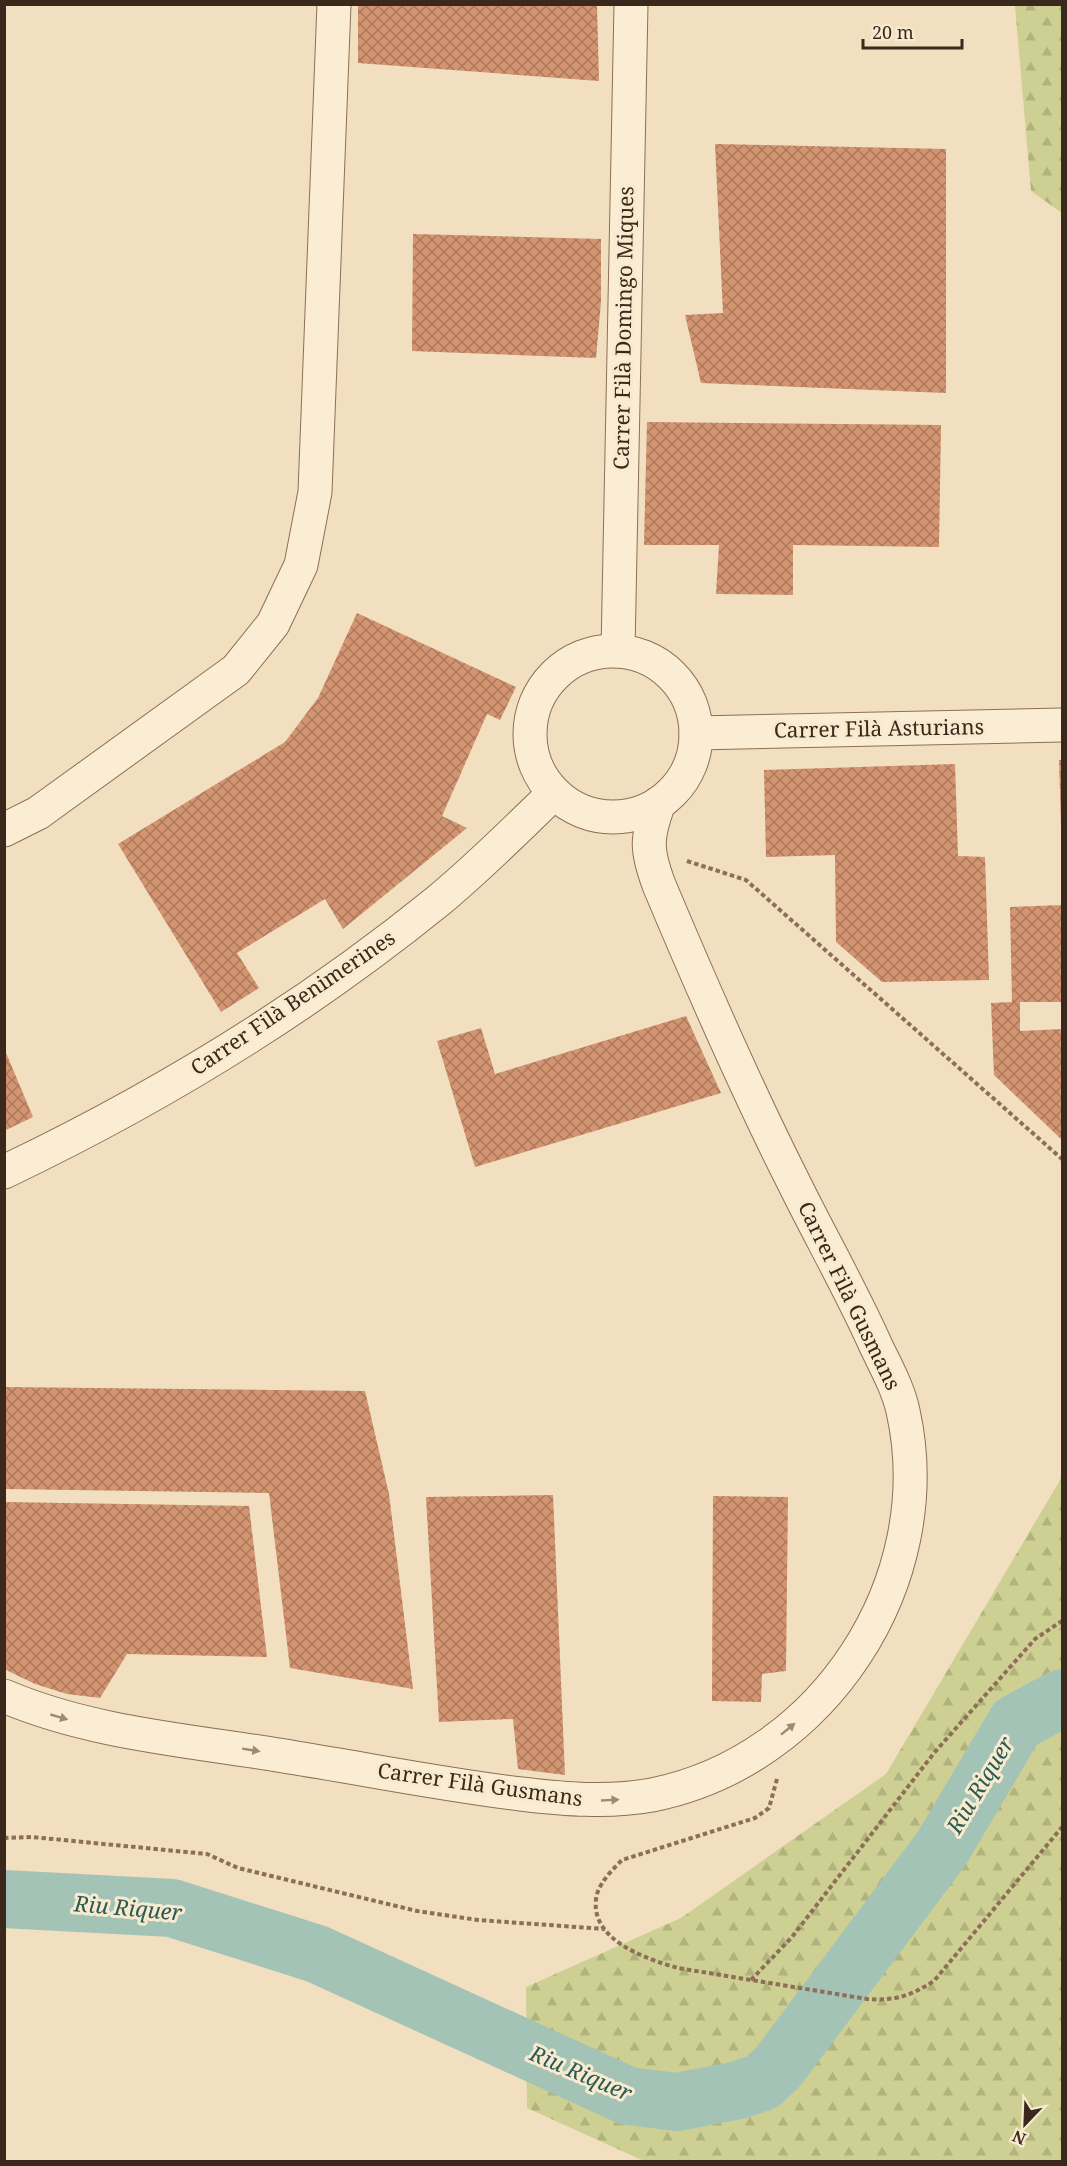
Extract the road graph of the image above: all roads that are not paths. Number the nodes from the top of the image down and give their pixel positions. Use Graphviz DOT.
graph roads {
  1 [pos="334,4"];
  2 [pos="631,4"];
  3 [pos="618,651"];
  4 [pos="1062,725"];
  5 [pos="696,733"];
  6 [pos="554,793"];
  7 [pos="659,803"];
  8 [pos="4,830"];
  9 [pos="4,1172"];
  10 [pos="4,1696"];
  1 -- 8 [label="street"];
  2 -- 3 [label="street, Carrer Filà Domingo Miques"];
  3 -- 5 [label="street"];
  3 -- 6 [label="street"];
  4 -- 5 [label="street, Carrer Filà Asturians"];
  5 -- 7 [label="street"];
  6 -- 7 [label="street"];
  6 -- 9 [label="street, Carrer Filà Benimerines"];
  10 -- 7 [label="street, Carrer Filà Gusmans, one-way"];
}
